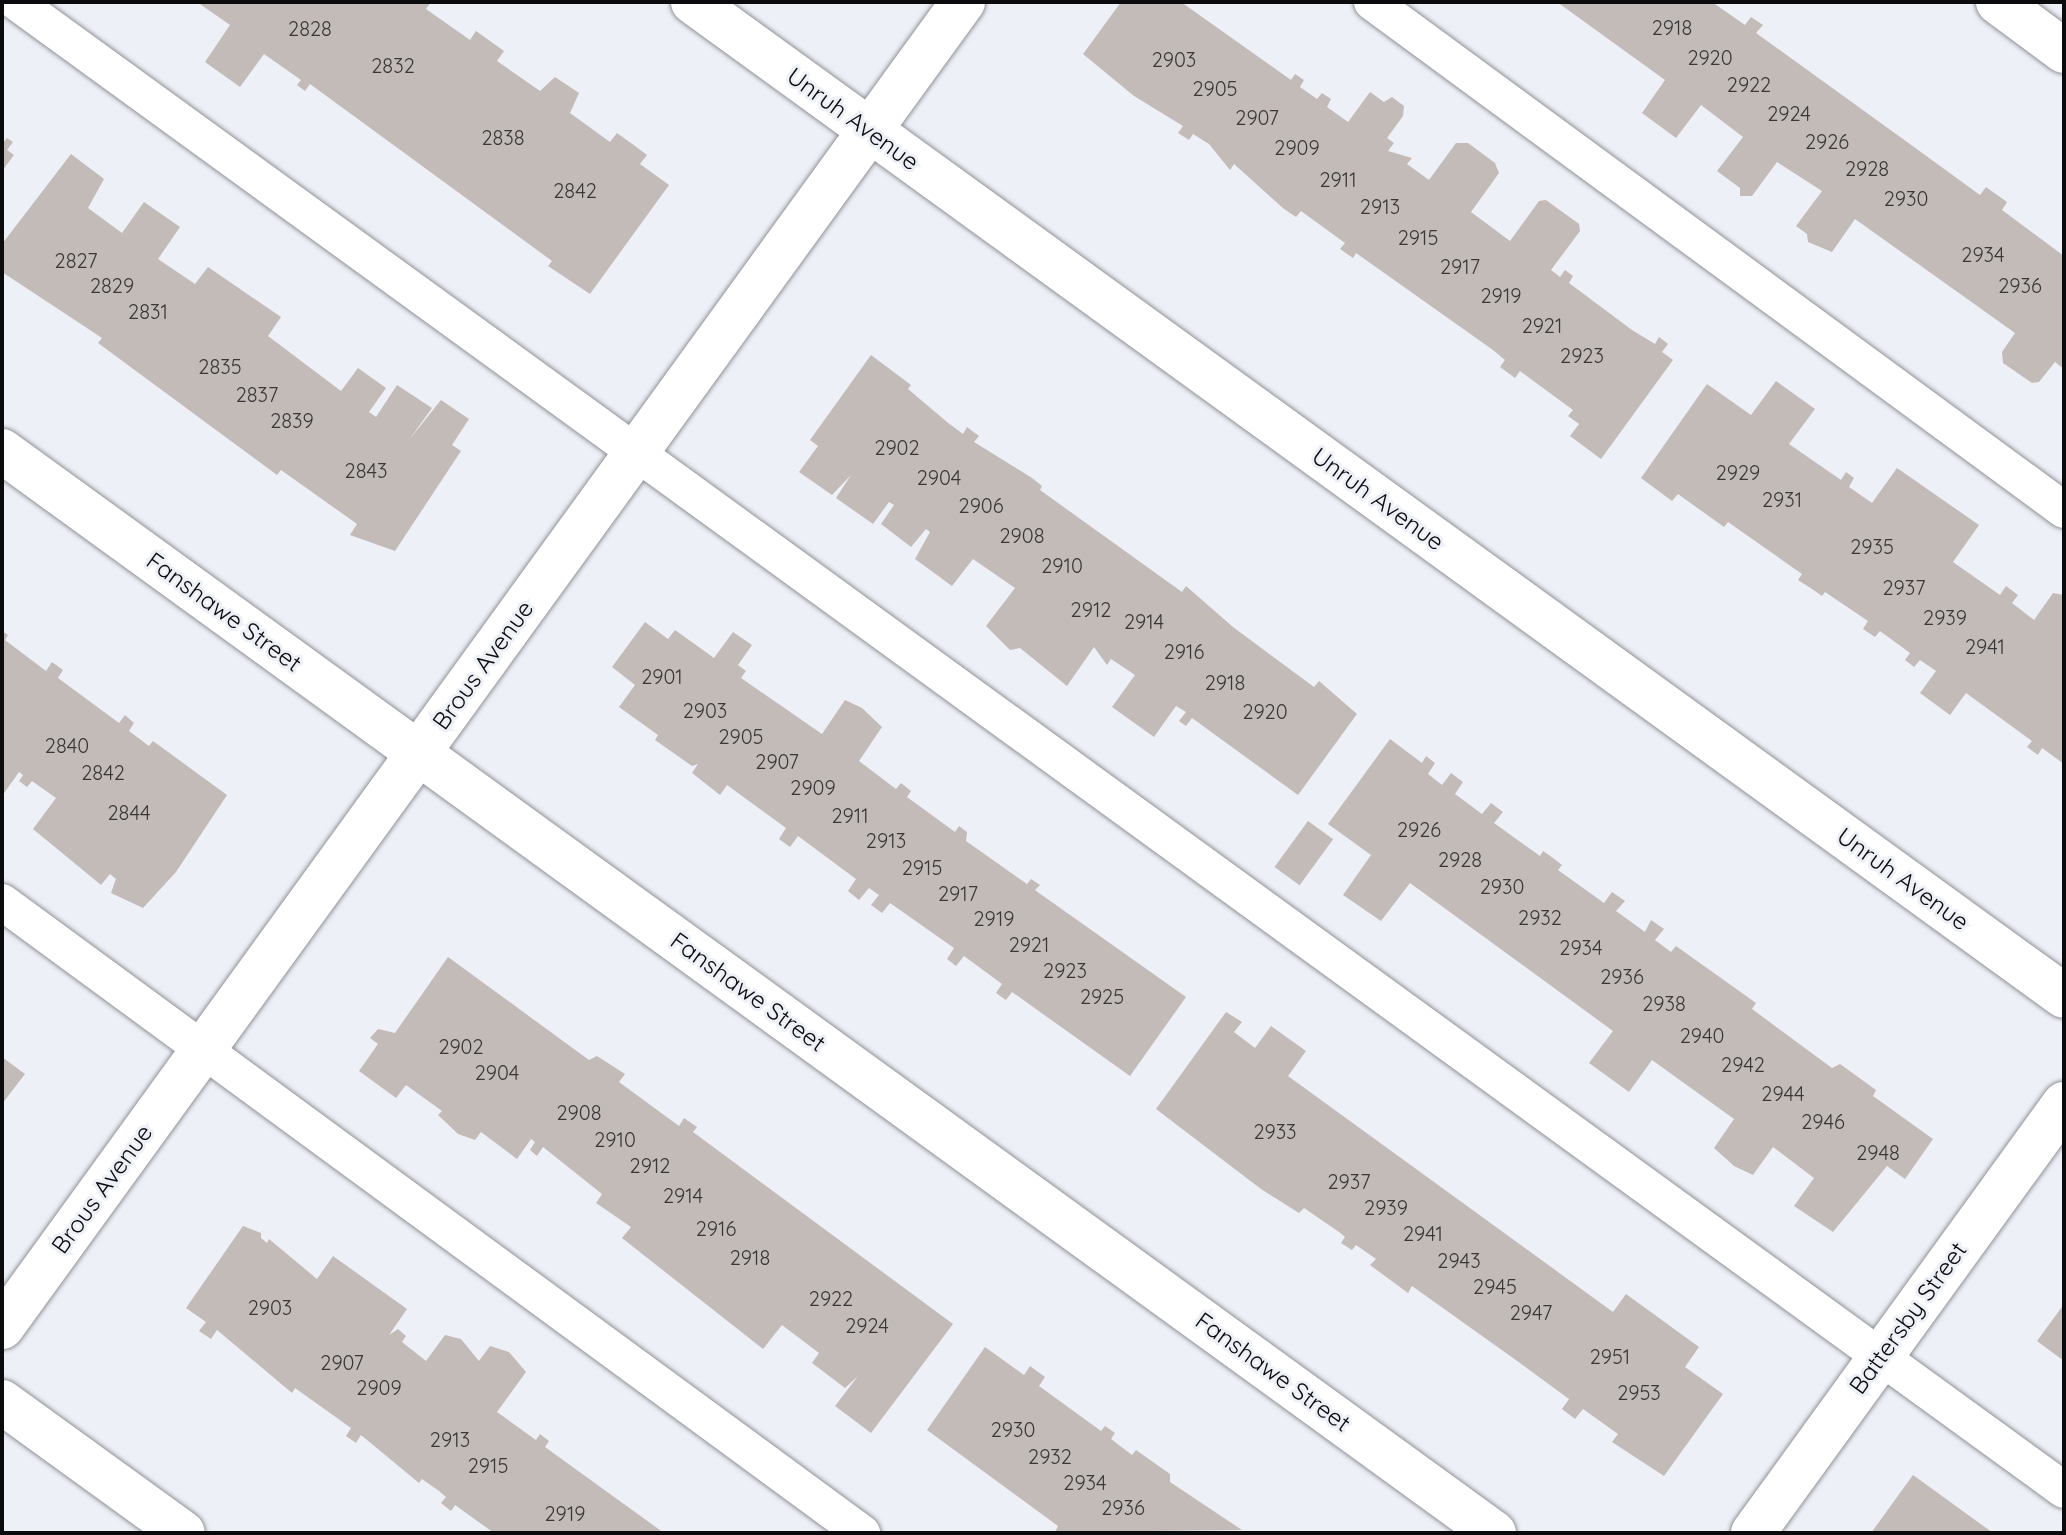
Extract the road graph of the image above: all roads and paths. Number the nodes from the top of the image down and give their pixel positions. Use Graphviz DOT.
graph roads {
  1 [pos="16,2"];
  2 [pos="693,2"];
  3 [pos="963,2"];
  4 [pos="1372,2"];
  5 [pos="1998,2"];
  6 [pos="2064,51"];
  7 [pos="870,131"];
  8 [pos="2,451"];
  9 [pos="638,455"];
  10 [pos="2064,510"];
  11 [pos="419,753"];
  12 [pos="2,902"];
  13 [pos="2064,996"];
  14 [pos="205,1049"];
  15 [pos="2064,1104"];
  16 [pos="2,1327"];
  17 [pos="1879,1359"];
  18 [pos="2,1402"];
  19 [pos="2064,1490"];
  20 [pos="183,1533"];
  21 [pos="862,1533"];
  22 [pos="1494,1533"];
  23 [pos="1753,1533"];
  1 -- 9 [label="lane"];
  2 -- 7 [label="street, Unruh Avenue"];
  3 -- 7 [label="street, Brous Avenue"];
  4 -- 10 [label="lane"];
  5 -- 6 [label="street"];
  7 -- 9 [label="street, Brous Avenue"];
  7 -- 13 [label="street, Unruh Avenue"];
  8 -- 11 [label="street, Fanshawe Street"];
  9 -- 11 [label="street, Brous Avenue"];
  9 -- 17 [label="lane"];
  11 -- 14 [label="street, Brous Avenue"];
  11 -- 22 [label="street, Fanshawe Street"];
  12 -- 14 [label="lane"];
  14 -- 16 [label="street, Brous Avenue"];
  14 -- 21 [label="lane"];
  15 -- 17 [label="street, Battersby Street"];
  17 -- 19 [label="lane"];
  17 -- 23 [label="street, Battersby Street"];
  18 -- 20 [label="street"];
}
